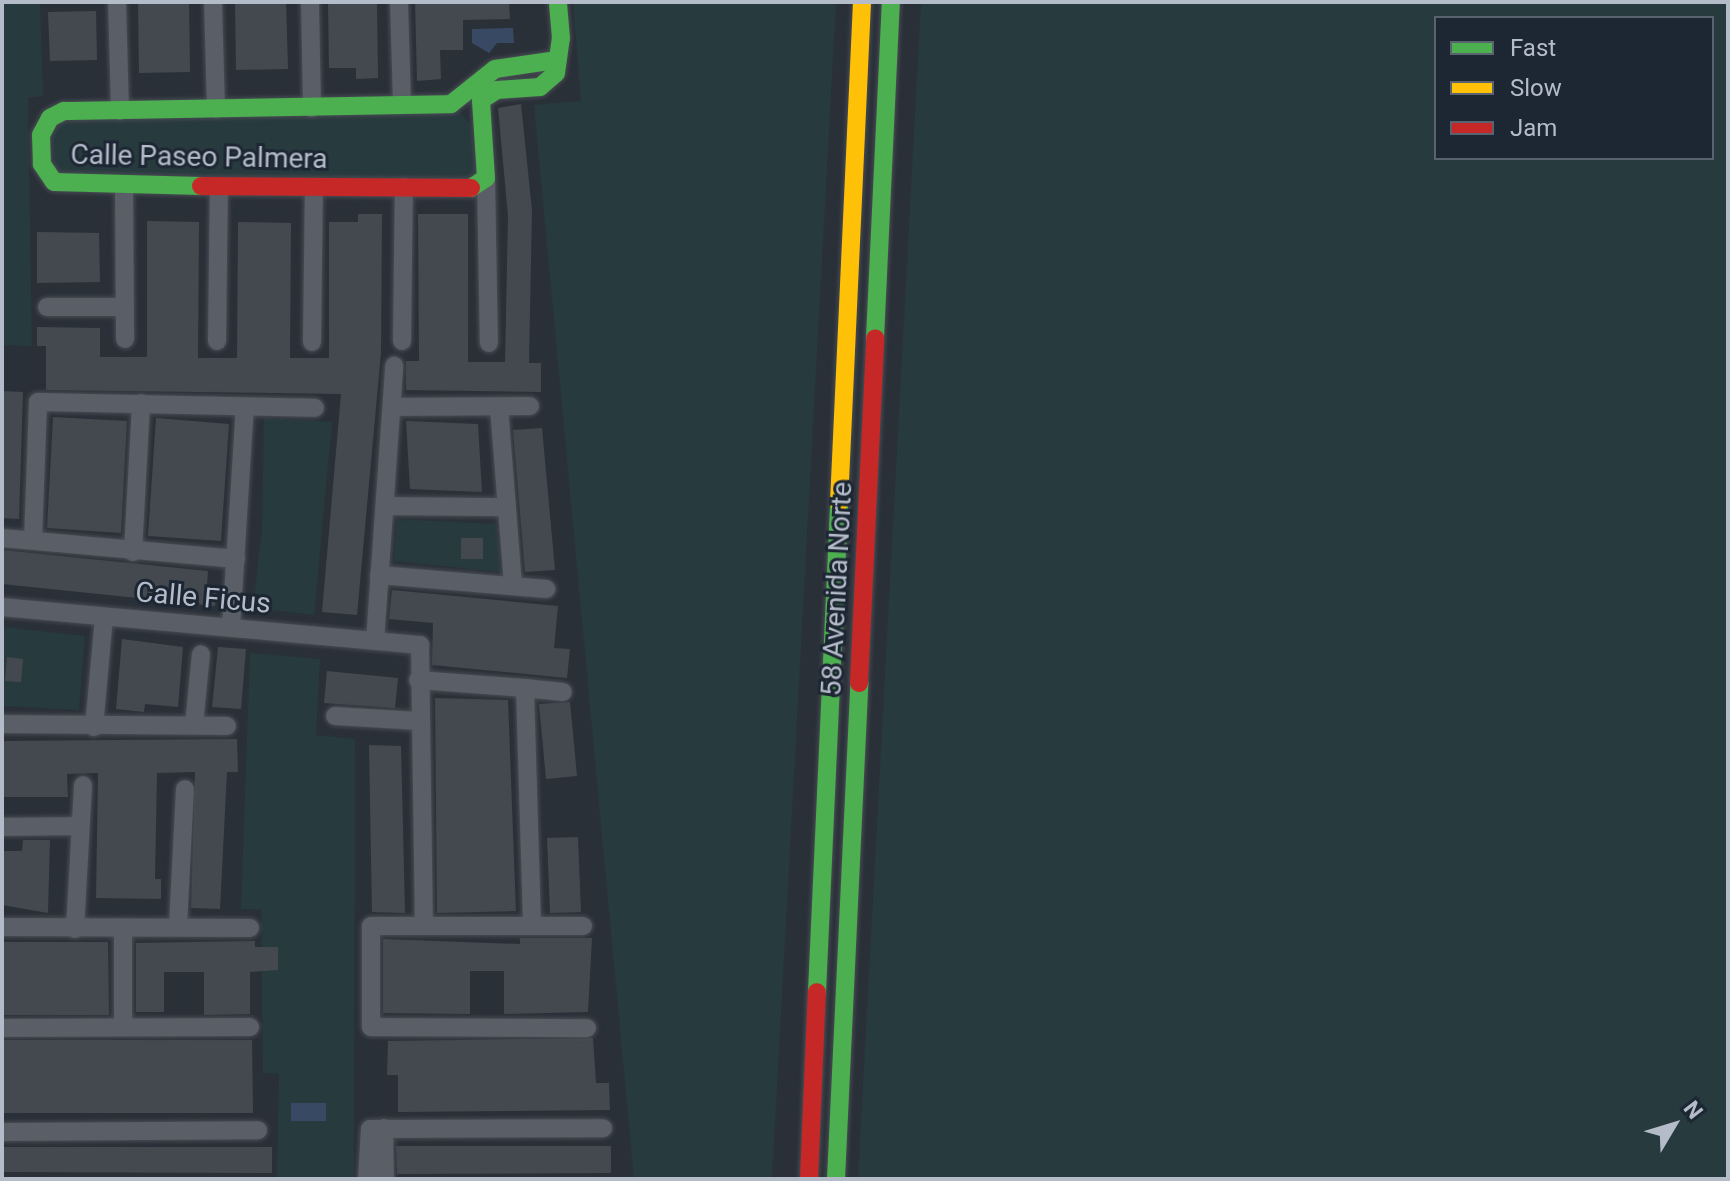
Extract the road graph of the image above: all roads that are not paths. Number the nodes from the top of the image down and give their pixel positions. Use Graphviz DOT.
graph roads {
  1 [pos="117,2"];
  2 [pos="213,2"];
  3 [pos="310,2"];
  4 [pos="399,2"];
  5 [pos="558,2"];
  6 [pos="862,2"];
  7 [pos="891,2"];
  8 [pos="557,60"];
  9 [pos="860,78"];
  10 [pos="888,80"];
  11 [pos="402,105"];
  12 [pos="312,108"];
  13 [pos="216,109"];
  14 [pos="120,111"];
  15 [pos="486,178"];
  16 [pos="124,186"];
  17 [pos="314,187"];
  18 [pos="404,187"];
  19 [pos="219,188"];
  20 [pos="47,307"];
  21 [pos="125,307"];
  22 [pos="125,339"];
  23 [pos="217,341"];
  24 [pos="402,341"];
  25 [pos="312,342"];
  26 [pos="489,343"];
  27 [pos="394,366"];
  28 [pos="141,403"];
  29 [pos="843,405"];
  30 [pos="873,405"];
  31 [pos="530,406"];
  32 [pos="245,407"];
  33 [pos="393,407"];
  34 [pos="499,407"];
  35 [pos="315,408"];
  36 [pos="385,506"];
  37 [pos="506,507"];
  38 [pos="2,538"];
  39 [pos="33,540"];
  40 [pos="133,552"];
  41 [pos="236,559"];
  42 [pos="379,575"];
  43 [pos="513,585"];
  44 [pos="546,589"];
  45 [pos="2,607"];
  46 [pos="103,626"];
  47 [pos="231,627"];
  48 [pos="375,641"];
  49 [pos="201,654"];
  50 [pos="418,680"];
  51 [pos="525,688"];
  52 [pos="563,692"];
  53 [pos="829,712"];
  54 [pos="859,713"];
  55 [pos="335,716"];
  56 [pos="418,721"];
  57 [pos="2,724"];
  58 [pos="194,725"];
  59 [pos="227,726"];
  60 [pos="94,727"];
  61 [pos="83,785"];
  62 [pos="185,789"];
  63 [pos="80,826"];
  64 [pos="2,827"];
  65 [pos="424,923"];
  66 [pos="178,926"];
  67 [pos="532,926"];
  68 [pos="583,926"];
  69 [pos="2,927"];
  70 [pos="250,928"];
  71 [pos="75,929"];
  72 [pos="123,930"];
  73 [pos="816,1019"];
  74 [pos="845,1021"];
  75 [pos="123,1026"];
  76 [pos="250,1027"];
  77 [pos="2,1028"];
  78 [pos="587,1028"];
  79 [pos="384,1128"];
  80 [pos="603,1128"];
  81 [pos="258,1130"];
  82 [pos="2,1132"];
  83 [pos="367,1179"];
  84 [pos="385,1179"];
  85 [pos="809,1179"];
  86 [pos="836,1179"];
  1 -- 14 [label="street"];
  2 -- 13 [label="street"];
  3 -- 12 [label="street"];
  4 -- 11 [label="street"];
  5 -- 8 [label="main road"];
  6 -- 9 [label="main road, 58 Avenida Norte"];
  7 -- 10 [label="main road, 58 Avenida Norte"];
  8 -- 11 [label="main road, Calle Paseo Palmera"];
  8 -- 15 [label="main road"];
  9 -- 10 [label="main road"];
  9 -- 29 [label="main road, 58 Avenida Norte"];
  10 -- 30 [label="main road, 58 Avenida Norte"];
  11 -- 12 [label="main road, Calle Paseo Palmera"];
  12 -- 13 [label="main road, Calle Paseo Palmera"];
  13 -- 14 [label="main road, Calle Paseo Palmera"];
  14 -- 16 [label="main road, Calle Paseo Palmera"];
  15 -- 18 [label="main road, Calle Paseo Palmera"];
  15 -- 26 [label="street"];
  16 -- 19 [label="main road, Calle Paseo Palmera"];
  16 -- 21 [label="street"];
  17 -- 18 [label="main road, Calle Paseo Palmera"];
  17 -- 19 [label="main road, Calle Paseo Palmera"];
  17 -- 25 [label="street"];
  18 -- 24 [label="street"];
  19 -- 23 [label="street"];
  20 -- 21 [label="street"];
  21 -- 22 [label="street"];
  27 -- 33 [label="street"];
  28 -- 32 [label="street"];
  28 -- 39 [label="street"];
  28 -- 40 [label="street"];
  29 -- 30 [label="main road"];
  29 -- 53 [label="main road, 58 Avenida Norte"];
  30 -- 54 [label="main road, 58 Avenida Norte"];
  31 -- 34 [label="street"];
  32 -- 35 [label="street"];
  32 -- 41 [label="street"];
  33 -- 34 [label="street"];
  33 -- 36 [label="street"];
  34 -- 37 [label="street"];
  36 -- 37 [label="street"];
  36 -- 42 [label="street"];
  37 -- 43 [label="street"];
  38 -- 39 [label="street"];
  39 -- 40 [label="street"];
  40 -- 41 [label="street"];
  41 -- 47 [label="street"];
  42 -- 43 [label="street"];
  42 -- 48 [label="street"];
  43 -- 44 [label="street"];
  45 -- 46 [label="street, Calle Ficus"];
  46 -- 47 [label="street, Calle Ficus"];
  46 -- 60 [label="street"];
  47 -- 48 [label="street, Calle Ficus"];
  48 -- 50 [label="street, Calle Ficus"];
  49 -- 58 [label="street"];
  50 -- 51 [label="street"];
  50 -- 56 [label="street"];
  51 -- 52 [label="street"];
  51 -- 67 [label="street"];
  53 -- 54 [label="main road"];
  53 -- 73 [label="main road, 58 Avenida Norte"];
  54 -- 74 [label="main road, 58 Avenida Norte"];
  55 -- 56 [label="street"];
  56 -- 65 [label="street"];
  57 -- 60 [label="street"];
  58 -- 59 [label="street"];
  58 -- 60 [label="street"];
  61 -- 63 [label="street"];
  62 -- 66 [label="street"];
  63 -- 64 [label="street"];
  63 -- 71 [label="street"];
  65 -- 67 [label="street"];
  65 -- 78 [label="street"];
  66 -- 70 [label="street"];
  66 -- 72 [label="street"];
  67 -- 68 [label="street"];
  69 -- 71 [label="street"];
  71 -- 72 [label="street"];
  72 -- 75 [label="street"];
  73 -- 74 [label="main road"];
  73 -- 85 [label="main road, 58 Avenida Norte"];
  74 -- 86 [label="main road, 58 Avenida Norte"];
  75 -- 76 [label="street"];
  75 -- 77 [label="street"];
  79 -- 80 [label="street"];
  79 -- 83 [label="street"];
  79 -- 84 [label="street"];
  81 -- 82 [label="street"];
}
